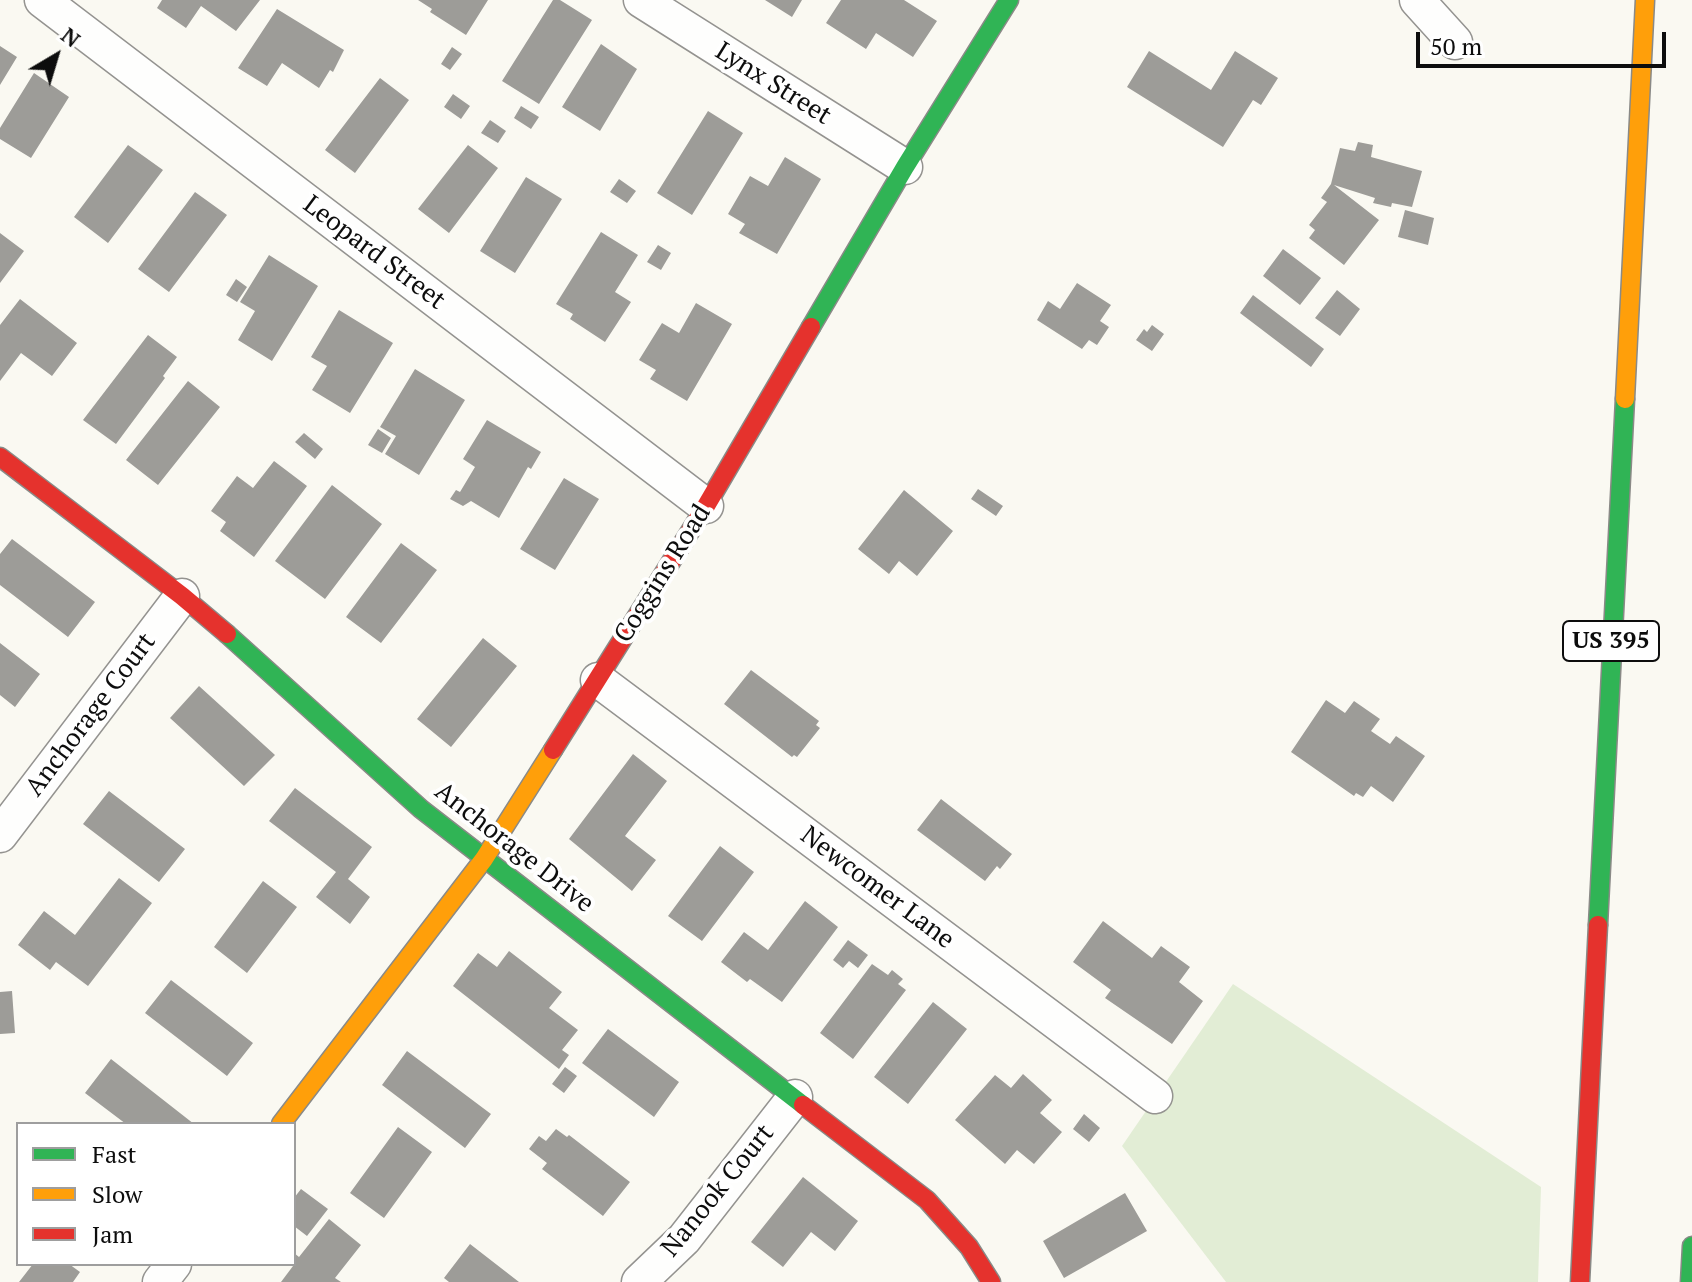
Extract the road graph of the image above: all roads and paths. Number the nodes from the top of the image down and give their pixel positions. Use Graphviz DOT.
graph roads {
  1 [pos="42,0"];
  2 [pos="641,0"];
  3 [pos="1009,0"];
  4 [pos="1417,0"];
  5 [pos="1645,0"];
  6 [pos="1455,42"];
  7 [pos="905,167"];
  8 [pos="0,457"];
  9 [pos="706,506"];
  10 [pos="182,596"];
  11 [pos="598,680"];
  12 [pos="0,835"];
  13 [pos="484,859"];
  14 [pos="1155,1096"];
  15 [pos="795,1097"];
  16 [pos="283,1122"];
  17 [pos="1692,1246"];
  18 [pos="172,1266"];
  19 [pos="160,1282"];
  20 [pos="639,1282"];
  21 [pos="991,1282"];
  22 [pos="1580,1282"];
  23 [pos="1690,1282"];
  1 -- 9 [label="street, Leopard Street"];
  2 -- 7 [label="street, Lynx Street"];
  3 -- 7 [label="main road, Coggins Road"];
  4 -- 6 [label="street"];
  5 -- 22 [label="main road, US 395"];
  7 -- 9 [label="main road, Coggins Road"];
  8 -- 10 [label="main road, Anchorage Drive"];
  9 -- 11 [label="main road, Coggins Road"];
  10 -- 12 [label="street, Anchorage Court"];
  10 -- 13 [label="main road, Anchorage Drive"];
  11 -- 13 [label="main road, Coggins Road"];
  11 -- 14 [label="street, Newcomer Lane"];
  13 -- 15 [label="main road, Anchorage Drive"];
  13 -- 16 [label="main road, Coggins Road"];
  15 -- 20 [label="street, Nanook Court"];
  15 -- 21 [label="main road, Anchorage Drive"];
  17 -- 23 [label="main road"];
  18 -- 19 [label="street"];
}
